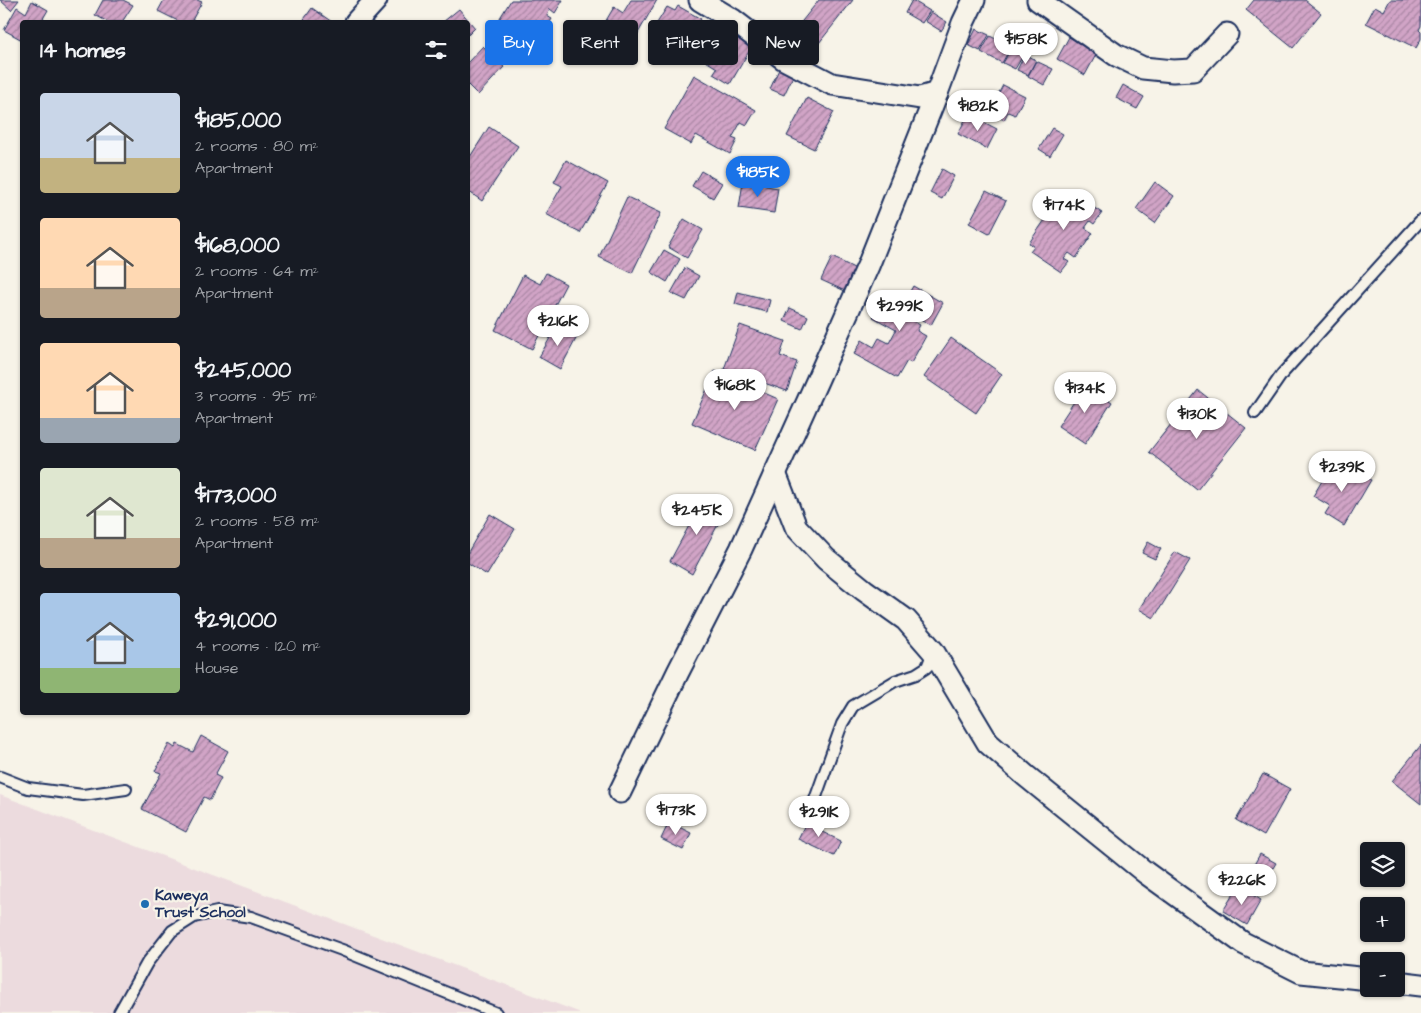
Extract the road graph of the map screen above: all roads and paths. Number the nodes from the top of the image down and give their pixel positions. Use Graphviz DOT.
graph roads {
  1 [pos="376,0"];
  2 [pos="700,0"];
  3 [pos="974,0"];
  4 [pos="1038,0"];
  5 [pos="358,20"];
  6 [pos="1227,34"];
  7 [pos="937,93"];
  8 [pos="1421,220"];
  9 [pos="1255,413"];
  10 [pos="775,473"];
  11 [pos="933,651"];
  12 [pos="0,777"];
  13 [pos="126,788"];
  14 [pos="620,792"];
  15 [pos="813,805"];
  16 [pos="1360,978"];
  17 [pos="1405,983"];
  18 [pos="1421,984"];
  19 [pos="118,1013"];
  20 [pos="496,1013"];
  1 -- 5 [label="street"];
  2 -- 7 [label="street"];
  3 -- 7 [label="street"];
  4 -- 6 [label="street"];
  7 -- 10 [label="street"];
  8 -- 9 [label="lane"];
  10 -- 11 [label="street"];
  10 -- 14 [label="street"];
  11 -- 15 [label="lane"];
  11 -- 16 [label="street"];
  12 -- 13 [label="lane"];
  17 -- 18 [label="street"];
  19 -- 20 [label="lane"];
}
